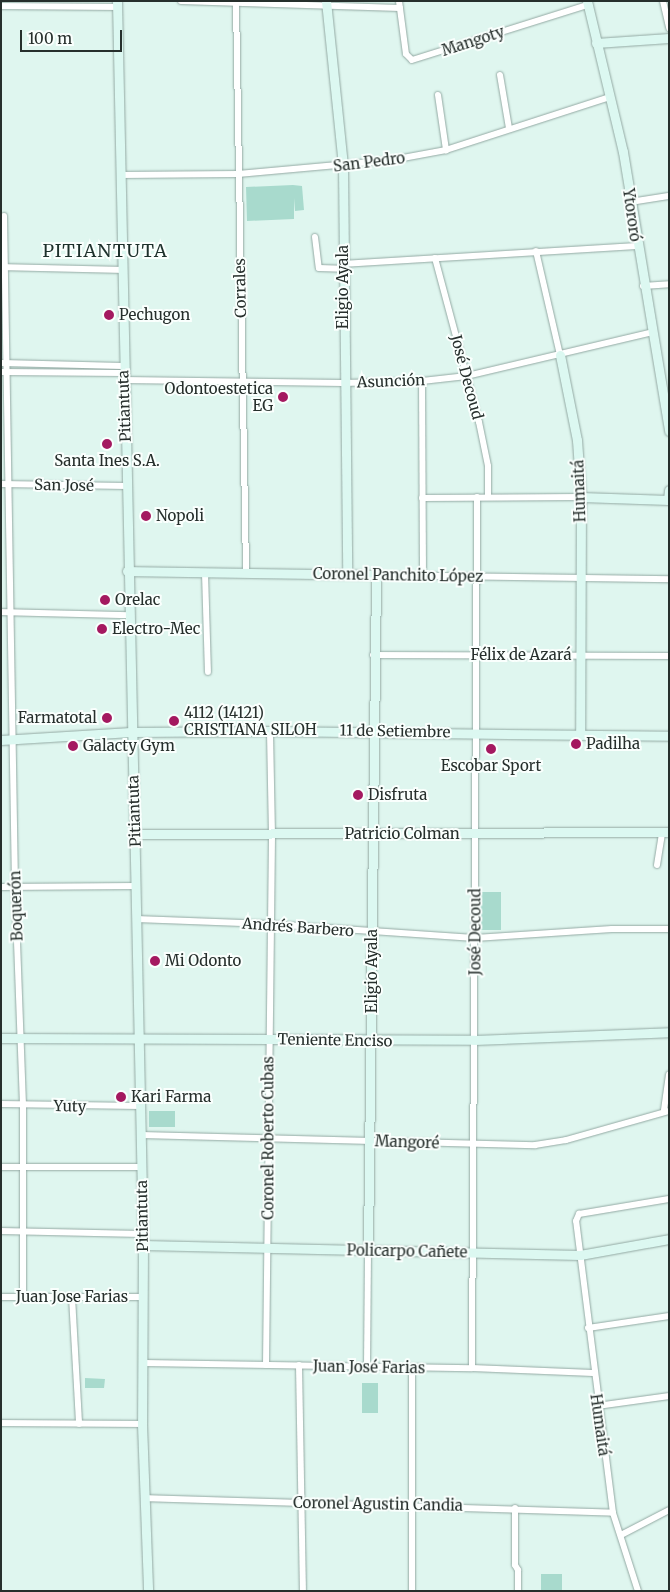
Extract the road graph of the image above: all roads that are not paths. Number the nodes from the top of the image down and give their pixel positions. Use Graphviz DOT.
graph roads {
  1 [pos="181,1"];
  2 [pos="663,1"];
  3 [pos="236,3"];
  4 [pos="587,3"];
  5 [pos="117,4"];
  6 [pos="326,4"];
  7 [pos="400,5"];
  8 [pos="1,6"];
  9 [pos="669,28"];
  10 [pos="669,38"];
  11 [pos="596,43"];
  12 [pos="500,75"];
  13 [pos="438,95"];
  14 [pos="610,97"];
  15 [pos="509,128"];
  16 [pos="446,150"];
  17 [pos="343,166"];
  18 [pos="238,174"];
  19 [pos="120,175"];
  20 [pos="669,196"];
  21 [pos="630,202"];
  22 [pos="4,216"];
  23 [pos="315,237"];
  24 [pos="636,246"];
  25 [pos="536,251"];
  26 [pos="435,258"];
  27 [pos="2,267"];
  28 [pos="342,267"];
  29 [pos="122,270"];
  30 [pos="669,284"];
  31 [pos="643,286"];
  32 [pos="653,332"];
  33 [pos="560,355"];
  34 [pos="3,363"];
  35 [pos="3,372"];
  36 [pos="124,373"];
  37 [pos="467,376"];
  38 [pos="242,380"];
  39 [pos="422,381"];
  40 [pos="343,383"];
  41 [pos="669,431"];
  42 [pos="4,484"];
  43 [pos="127,486"];
  44 [pos="669,490"];
  45 [pos="478,497"];
  46 [pos="488,497"];
  47 [pos="581,497"];
  48 [pos="422,498"];
  49 [pos="668,500"];
  50 [pos="127,571"];
  51 [pos="205,572"];
  52 [pos="246,573"];
  53 [pos="347,574"];
  54 [pos="424,574"];
  55 [pos="476,575"];
  56 [pos="376,576"];
  57 [pos="580,576"];
  58 [pos="669,579"];
  59 [pos="1,612"];
  60 [pos="10,612"];
  61 [pos="128,615"];
  62 [pos="476,654"];
  63 [pos="373,655"];
  64 [pos="579,655"];
  65 [pos="669,656"];
  66 [pos="208,672"];
  67 [pos="270,731"];
  68 [pos="375,731"];
  69 [pos="131,732"];
  70 [pos="478,732"];
  71 [pos="580,735"];
  72 [pos="669,736"];
  73 [pos="12,739"];
  74 [pos="1,740"];
  75 [pos="665,832"];
  76 [pos="372,833"];
  77 [pos="135,834"];
  78 [pos="475,834"];
  79 [pos="272,836"];
  80 [pos="657,864"];
  81 [pos="136,886"];
  82 [pos="1,887"];
  83 [pos="15,887"];
  84 [pos="136,919"];
  85 [pos="269,924"];
  86 [pos="669,929"];
  87 [pos="372,932"];
  88 [pos="475,938"];
  89 [pos="669,1032"];
  90 [pos="1,1038"];
  91 [pos="21,1038"];
  92 [pos="268,1039"];
  93 [pos="138,1040"];
  94 [pos="371,1040"];
  95 [pos="474,1040"];
  96 [pos="669,1074"];
  97 [pos="1,1104"];
  98 [pos="23,1105"];
  99 [pos="140,1106"];
  100 [pos="666,1110"];
  101 [pos="141,1135"];
  102 [pos="269,1139"];
  103 [pos="370,1140"];
  104 [pos="472,1144"];
  105 [pos="1,1167"];
  106 [pos="23,1167"];
  107 [pos="141,1167"];
  108 [pos="669,1199"];
  109 [pos="1,1231"];
  110 [pos="24,1233"];
  111 [pos="142,1234"];
  112 [pos="669,1239"];
  113 [pos="143,1245"];
  114 [pos="267,1247"];
  115 [pos="368,1250"];
  116 [pos="472,1252"];
  117 [pos="580,1255"];
  118 [pos="1,1297"];
  119 [pos="23,1297"];
  120 [pos="72,1297"];
  121 [pos="143,1297"];
  122 [pos="669,1316"];
  123 [pos="588,1328"];
  124 [pos="144,1362"];
  125 [pos="266,1365"];
  126 [pos="299,1365"];
  127 [pos="367,1367"];
  128 [pos="412,1367"];
  129 [pos="472,1368"];
  130 [pos="593,1373"];
  131 [pos="669,1396"];
  132 [pos="597,1406"];
  133 [pos="1,1423"];
  134 [pos="78,1424"];
  135 [pos="142,1424"];
  136 [pos="144,1498"];
  137 [pos="302,1503"];
  138 [pos="412,1505"];
  139 [pos="516,1508"];
  140 [pos="669,1510"];
  141 [pos="613,1512"];
  142 [pos="621,1535"];
  143 [pos="148,1591"];
  144 [pos="303,1591"];
  145 [pos="412,1591"];
  146 [pos="518,1591"];
  147 [pos="638,1591"];
  1 -- 3 [label="street"];
  2 -- 9 [label="street"];
  3 -- 6 [label="street"];
  3 -- 18 [label="street, Corrales"];
  4 -- 7 [label="street, Mangoty"];
  4 -- 11 [label="street, Ytororó"];
  5 -- 8 [label="street"];
  5 -- 19 [label="street, Pitiantuta"];
  6 -- 7 [label="street"];
  6 -- 17 [label="street, Eligio Ayala"];
  10 -- 11 [label="street"];
  11 -- 14 [label="street, Ytororó"];
  12 -- 15 [label="street"];
  13 -- 16 [label="street"];
  14 -- 15 [label="street, San Pedro"];
  14 -- 21 [label="street, Ytororó"];
  15 -- 16 [label="street, San Pedro"];
  16 -- 17 [label="street, San Pedro"];
  17 -- 18 [label="street, San Pedro"];
  17 -- 28 [label="street, Eligio Ayala"];
  18 -- 19 [label="street, San Pedro"];
  18 -- 38 [label="street, Corrales"];
  19 -- 29 [label="street, Pitiantuta"];
  20 -- 21 [label="street"];
  21 -- 24 [label="street, Ytororó"];
  22 -- 27 [label="street, Boquerón"];
  23 -- 28 [label="street"];
  24 -- 25 [label="street"];
  24 -- 31 [label="street, Ytororó"];
  25 -- 26 [label="street"];
  25 -- 33 [label="street, Humaitá"];
  26 -- 28 [label="street"];
  26 -- 37 [label="street, José Decoud"];
  27 -- 29 [label="street"];
  27 -- 34 [label="street, Boquerón"];
  28 -- 40 [label="street, Eligio Ayala"];
  29 -- 36 [label="street, Pitiantuta"];
  30 -- 31 [label="street"];
  31 -- 32 [label="street, Ytororó"];
  32 -- 33 [label="street, Asunción"];
  32 -- 41 [label="street, Ytororó"];
  33 -- 37 [label="street, Asunción"];
  33 -- 47 [label="street, Humaitá"];
  34 -- 35 [label="street, Boquerón"];
  34 -- 36 [label="street, Asunción"];
  35 -- 36 [label="street, Asunción"];
  35 -- 42 [label="street, Boquerón"];
  36 -- 38 [label="street, Asunción"];
  36 -- 43 [label="street, Pitiantuta"];
  37 -- 39 [label="street, Asunción"];
  37 -- 46 [label="street, José Decoud"];
  38 -- 40 [label="street, Asunción"];
  38 -- 52 [label="street, Corrales"];
  39 -- 40 [label="street, Asunción"];
  39 -- 48 [label="street"];
  40 -- 53 [label="street, Eligio Ayala"];
  42 -- 43 [label="street, San José"];
  42 -- 60 [label="street, Boquerón"];
  43 -- 50 [label="street, Pitiantuta"];
  44 -- 49 [label="street"];
  45 -- 46 [label="street"];
  45 -- 48 [label="street"];
  45 -- 55 [label="street, José Decoud"];
  46 -- 47 [label="street"];
  47 -- 49 [label="street"];
  47 -- 57 [label="street, Humaitá"];
  48 -- 54 [label="street"];
  50 -- 51 [label="street, Coronel Panchito López"];
  50 -- 61 [label="street, Pitiantuta"];
  51 -- 52 [label="street, Coronel Panchito López"];
  51 -- 66 [label="street"];
  52 -- 53 [label="street, Coronel Panchito López"];
  53 -- 56 [label="street, Coronel Panchito López"];
  54 -- 55 [label="street, Coronel Panchito López"];
  54 -- 56 [label="street, Coronel Panchito López"];
  55 -- 57 [label="street, Coronel Panchito López"];
  55 -- 62 [label="street, José Decoud"];
  56 -- 63 [label="street, Eligio Ayala"];
  57 -- 58 [label="street, Coronel Panchito López"];
  57 -- 64 [label="street, Humaitá"];
  59 -- 60 [label="street"];
  60 -- 61 [label="street"];
  60 -- 73 [label="street, Boquerón"];
  61 -- 69 [label="street, Pitiantuta"];
  62 -- 63 [label="street, Félix de Azará"];
  62 -- 64 [label="street, Félix de Azará"];
  62 -- 70 [label="street, José Decoud"];
  63 -- 68 [label="street, Eligio Ayala"];
  64 -- 65 [label="street, Félix de Azará"];
  64 -- 71 [label="street, Humaitá"];
  67 -- 68 [label="street, 11 de Setiembre"];
  67 -- 69 [label="street, 11 de Setiembre"];
  67 -- 79 [label="street, Coronel Roberto Cubas"];
  68 -- 70 [label="street, 11 de Setiembre"];
  68 -- 76 [label="street, Eligio Ayala"];
  69 -- 73 [label="street, 11 de Setiembre"];
  69 -- 77 [label="street, Pitiantuta"];
  70 -- 71 [label="street, 11 de Setiembre"];
  70 -- 78 [label="street, José Decoud"];
  71 -- 72 [label="street, 11 de Setiembre"];
  73 -- 74 [label="street, 11 de Setiembre"];
  73 -- 83 [label="street, Boquerón"];
  75 -- 78 [label="street, Patricio Colman"];
  75 -- 80 [label="street"];
  76 -- 78 [label="street, Patricio Colman"];
  76 -- 79 [label="street, Patricio Colman"];
  76 -- 87 [label="street, Eligio Ayala"];
  77 -- 79 [label="street, Patricio Colman"];
  77 -- 81 [label="street, Pitiantuta"];
  78 -- 88 [label="street, José Decoud"];
  79 -- 85 [label="street, Coronel Roberto Cubas"];
  81 -- 83 [label="street"];
  81 -- 84 [label="street, Pitiantuta"];
  82 -- 83 [label="street"];
  83 -- 91 [label="street, Boquerón"];
  84 -- 85 [label="street, Andrés Barbero"];
  84 -- 93 [label="street, Pitiantuta"];
  85 -- 87 [label="street, Andrés Barbero"];
  85 -- 92 [label="street, Coronel Roberto Cubas"];
  86 -- 88 [label="street, Andrés Barbero"];
  87 -- 88 [label="street, Andrés Barbero"];
  87 -- 94 [label="street, Eligio Ayala"];
  88 -- 95 [label="street, José Decoud"];
  89 -- 95 [label="street, Teniente Enciso"];
  90 -- 91 [label="street, Teniente Enciso"];
  91 -- 93 [label="street, Teniente Enciso"];
  91 -- 98 [label="street, Boquerón"];
  92 -- 93 [label="street, Teniente Enciso"];
  92 -- 94 [label="street, Teniente Enciso"];
  92 -- 102 [label="street, Coronel Roberto Cubas"];
  93 -- 99 [label="street, Pitiantuta"];
  94 -- 95 [label="street, Teniente Enciso"];
  94 -- 103 [label="street, Eligio Ayala"];
  95 -- 104 [label="street, José Decoud"];
  96 -- 100 [label="street"];
  97 -- 98 [label="street, Yuty"];
  98 -- 99 [label="street, Yuty"];
  98 -- 106 [label="street, Boquerón"];
  99 -- 101 [label="street, Pitiantuta"];
  100 -- 104 [label="street, Mangoré"];
  101 -- 102 [label="street, Mangoré"];
  101 -- 107 [label="street, Pitiantuta"];
  102 -- 103 [label="street, Mangoré"];
  102 -- 114 [label="street, Coronel Roberto Cubas"];
  103 -- 104 [label="street, Mangoré"];
  103 -- 115 [label="street, Eligio Ayala"];
  104 -- 116 [label="street, José Decoud"];
  105 -- 106 [label="street"];
  106 -- 107 [label="street"];
  106 -- 110 [label="street, Boquerón"];
  107 -- 111 [label="street, Pitiantuta"];
  108 -- 117 [label="street, Humaitá"];
  109 -- 110 [label="street"];
  110 -- 111 [label="street"];
  110 -- 119 [label="street, Boquerón"];
  111 -- 113 [label="street, Pitiantuta"];
  112 -- 117 [label="street, Policarpo Cañete"];
  113 -- 114 [label="street, Policarpo Cañete"];
  113 -- 121 [label="street, Pitiantuta"];
  114 -- 115 [label="street, Policarpo Cañete"];
  114 -- 125 [label="street, Coronel Roberto Cubas"];
  115 -- 116 [label="street, Policarpo Cañete"];
  115 -- 127 [label="street, Eligio Ayala"];
  116 -- 117 [label="street, Policarpo Cañete"];
  116 -- 129 [label="street, José Decoud"];
  117 -- 123 [label="street, Humaitá"];
  118 -- 119 [label="street, Juan Jose Farias"];
  119 -- 120 [label="street, Juan Jose Farias"];
  120 -- 121 [label="street, Juan Jose Farias"];
  120 -- 134 [label="street"];
  121 -- 124 [label="street, Pitiantuta"];
  122 -- 123 [label="street"];
  123 -- 130 [label="street, Humaitá"];
  124 -- 125 [label="street, Juan José Farias"];
  124 -- 135 [label="street, Pitiantuta"];
  125 -- 126 [label="street, Juan José Farias"];
  126 -- 127 [label="street, Juan José Farias"];
  126 -- 137 [label="street"];
  127 -- 128 [label="street, Juan José Farias"];
  128 -- 129 [label="street, Juan José Farias"];
  128 -- 138 [label="street"];
  129 -- 130 [label="street, Juan José Farias"];
  130 -- 132 [label="street, Humaitá"];
  131 -- 132 [label="street"];
  132 -- 141 [label="street, Humaitá"];
  133 -- 134 [label="street"];
  134 -- 135 [label="street"];
  135 -- 136 [label="street, Pitiantuta"];
  136 -- 137 [label="street, Coronel Agustin Candia"];
  136 -- 143 [label="street, Pitiantuta"];
  137 -- 138 [label="street, Coronel Agustin Candia"];
  137 -- 144 [label="street"];
  138 -- 139 [label="street, Coronel Agustin Candia"];
  138 -- 145 [label="street"];
  139 -- 141 [label="street, Coronel Agustin Candia"];
  139 -- 146 [label="street"];
  140 -- 142 [label="street"];
  141 -- 142 [label="street, Humaitá"];
  142 -- 147 [label="street, Humaitá"];
}
